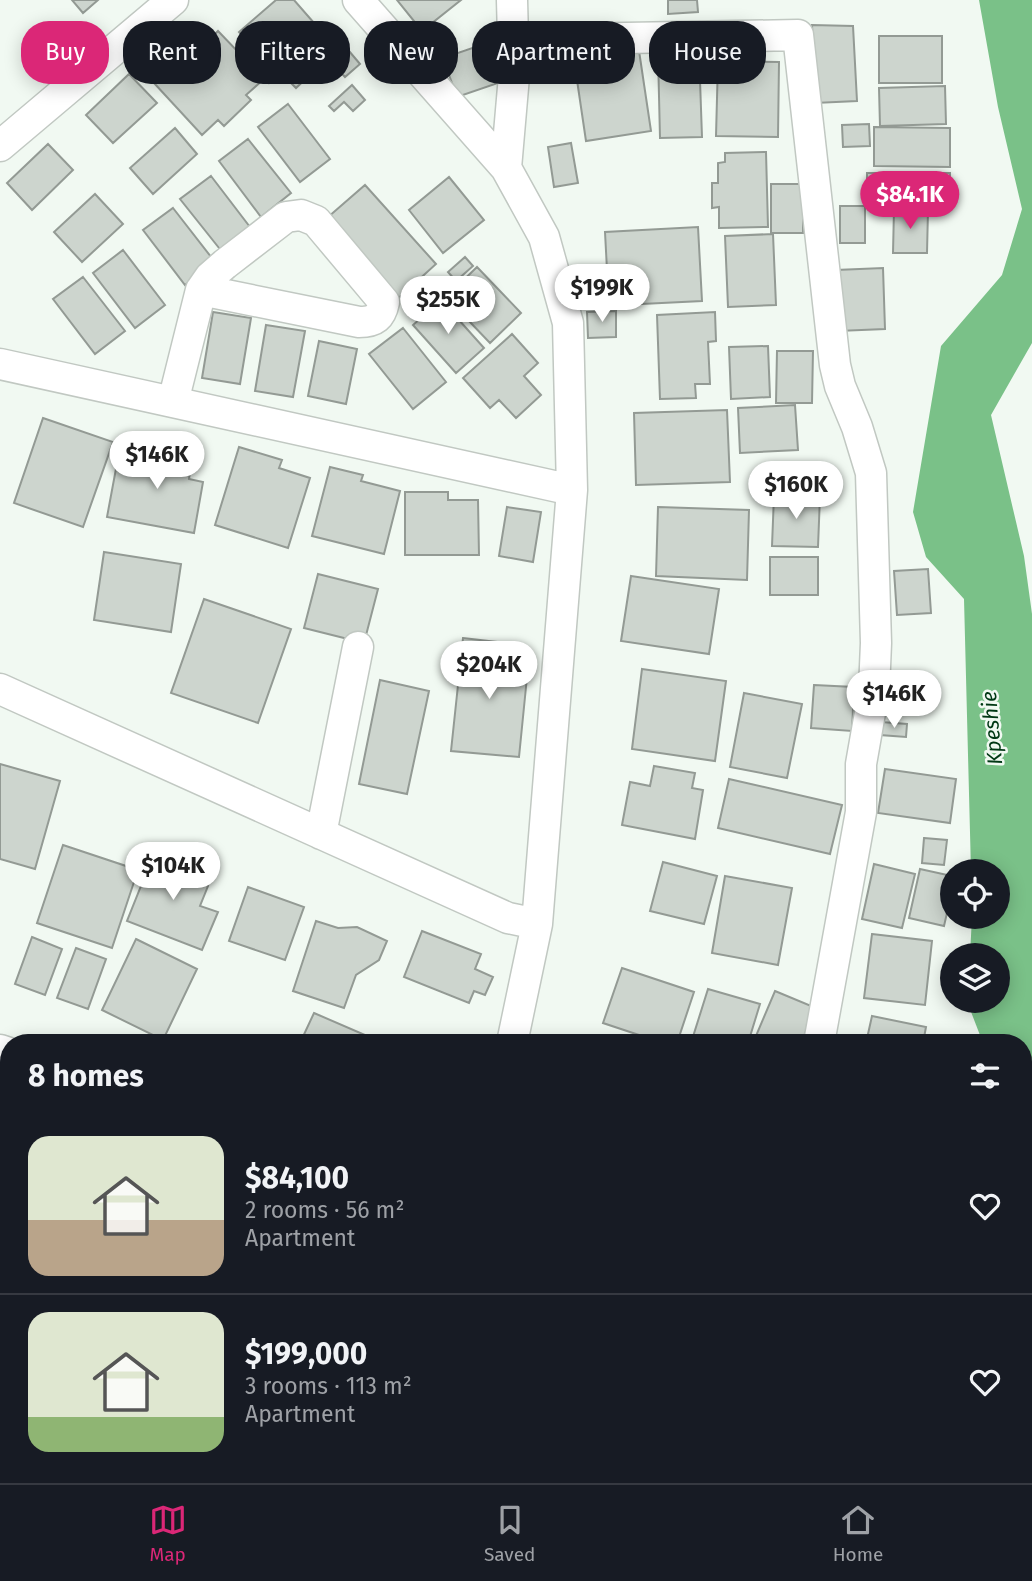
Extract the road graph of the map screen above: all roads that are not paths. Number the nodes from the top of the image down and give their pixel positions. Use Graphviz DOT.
graph roads {
  1 [pos="173,0"];
  2 [pos="358,0"];
  3 [pos="512,0"];
  4 [pos="513,21"];
  5 [pos="635,38"];
  6 [pos="513,84"];
  7 [pos="0,146"];
  8 [pos="506,168"];
  9 [pos="201,290"];
  10 [pos="0,364"];
  11 [pos="173,402"];
  12 [pos="572,489"];
  13 [pos="358,647"];
  14 [pos="0,689"];
  15 [pos="321,834"];
  16 [pos="537,925"];
  17 [pos="514,1034"];
  18 [pos="821,1034"];
  1 -- 7 [label="street"];
  2 -- 8 [label="street"];
  3 -- 4 [label="street"];
  5 -- 18 [label="street"];
  6 -- 8 [label="street"];
  8 -- 12 [label="street"];
  9 -- 9 [label="street"];
  9 -- 11 [label="street"];
  10 -- 11 [label="street"];
  11 -- 12 [label="street"];
  12 -- 16 [label="street"];
  13 -- 15 [label="street"];
  14 -- 15 [label="street"];
  15 -- 16 [label="street"];
  16 -- 17 [label="street"];
}
